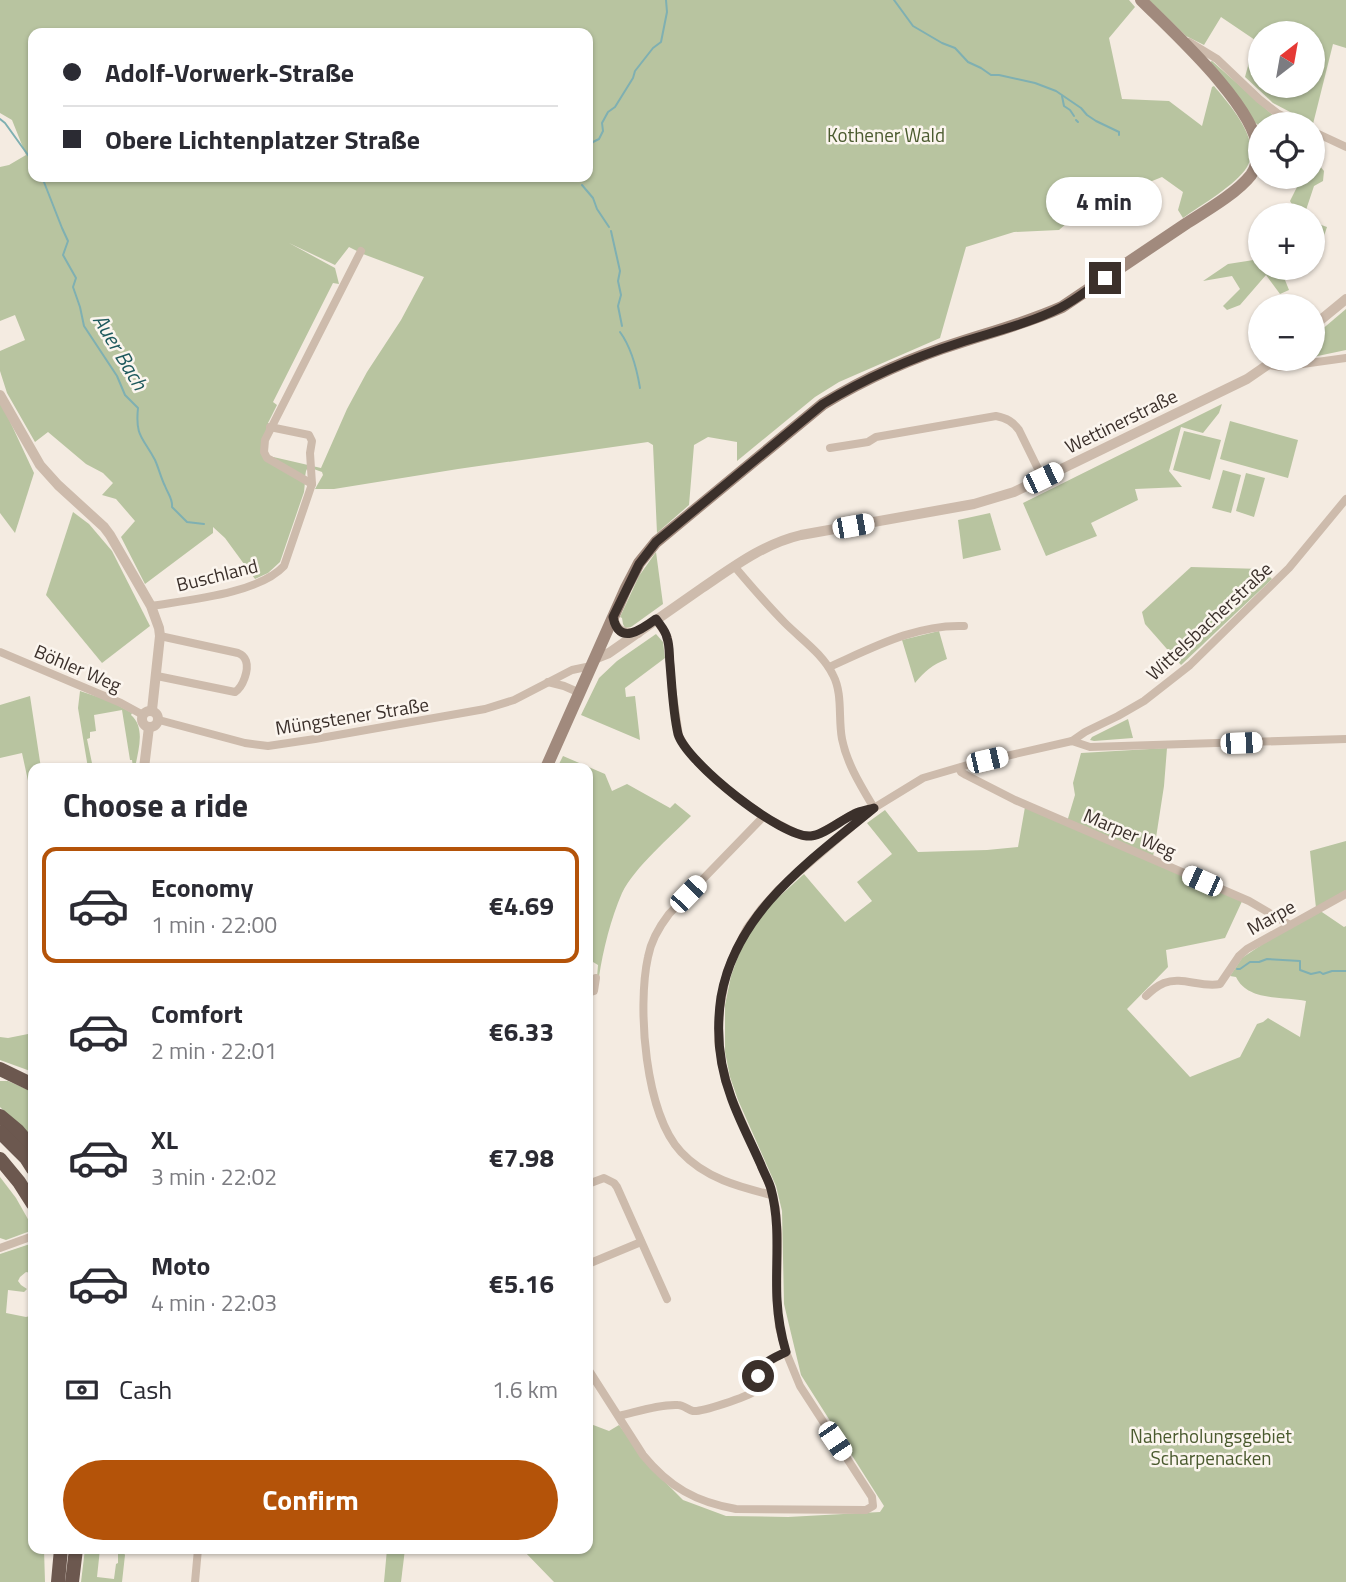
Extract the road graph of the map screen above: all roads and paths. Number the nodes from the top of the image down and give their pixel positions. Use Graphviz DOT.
graph roads {
  1 [pos="1141,0"];
  2 [pos="1174,34"];
  3 [pos="1276,112"];
  4 [pos="1248,121"];
  5 [pos="1325,137"];
  6 [pos="1346,147"];
  7 [pos="1248,179"];
  8 [pos="361,251"];
  9 [pos="1346,299"];
  10 [pos="1325,316"];
  11 [pos="1346,358"];
  12 [pos="1325,361"];
  13 [pos="1259,371"];
  14 [pos="0,395"];
  15 [pos="270,427"];
  16 [pos="830,448"];
  17 [pos="1043,478"];
  18 [pos="312,484"];
  19 [pos="1346,499"];
  20 [pos="734,566"];
  21 [pos="151,606"];
  22 [pos="613,617"];
  23 [pos="656,619"];
  24 [pos="964,626"];
  25 [pos="638,633"];
  26 [pos="160,636"];
  27 [pos="0,652"];
  28 [pos="593,663"];
  29 [pos="829,667"];
  30 [pos="156,676"];
  31 [pos="548,682"];
  32 [pos="580,693"];
  33 [pos="151,718"];
  34 [pos="1346,739"];
  35 [pos="1072,741"];
  36 [pos="145,763"];
  37 [pos="549,763"];
  38 [pos="959,768"];
  39 [pos="874,808"];
  40 [pos="764,816"];
  41 [pos="1346,894"];
  42 [pos="1290,925"];
  43 [pos="596,978"];
  44 [pos="593,991"];
  45 [pos="1146,996"];
  46 [pos="4,1074"];
  47 [pos="28,1083"];
  48 [pos="0,1116"];
  49 [pos="0,1132"];
  50 [pos="28,1143"];
  51 [pos="0,1159"];
  52 [pos="28,1161"];
  53 [pos="593,1182"];
  54 [pos="772,1195"];
  55 [pos="28,1196"];
  56 [pos="28,1238"];
  57 [pos="641,1242"];
  58 [pos="0,1248"];
  59 [pos="593,1262"];
  60 [pos="667,1299"];
  61 [pos="786,1352"];
  62 [pos="593,1377"];
  63 [pos="619,1416"];
  64 [pos="61,1554"];
  65 [pos="75,1554"];
  66 [pos="198,1554"];
  67 [pos="58,1582"];
  68 [pos="72,1582"];
  69 [pos="195,1582"];
  1 -- 2 [label="main road"];
  2 -- 3 [label="street"];
  2 -- 4 [label="main road"];
  5 -- 6 [label="street"];
  7 -- 22 [label="main road"];
  8 -- 15 [label="street"];
  9 -- 10 [label="street"];
  11 -- 12 [label="street"];
  13 -- 17 [label="street, Wettinerstraße"];
  14 -- 21 [label="street"];
  15 -- 18 [label="street"];
  15 -- 18 [label="street, Buschland"];
  16 -- 17 [label="street"];
  17 -- 20 [label="street, Wettinerstraße"];
  18 -- 21 [label="street, Buschland"];
  19 -- 35 [label="street, Wittelsbacherstraße"];
  20 -- 23 [label="street, Wettinerstraße"];
  20 -- 29 [label="street"];
  21 -- 26 [label="street"];
  22 -- 25 [label="street"];
  22 -- 28 [label="main road"];
  23 -- 25 [label="street, Wettinerstraße"];
  23 -- 40 [label="street"];
  24 -- 29 [label="street"];
  25 -- 28 [label="street, Wettinerstraße"];
  26 -- 30 [label="street"];
  26 -- 30 [label="street"];
  27 -- 33 [label="street, Böhler Weg"];
  28 -- 31 [label="street, Müngstener Straße"];
  28 -- 32 [label="main road"];
  29 -- 39 [label="street"];
  30 -- 33 [label="street"];
  31 -- 32 [label="street"];
  31 -- 33 [label="street, Müngstener Straße"];
  32 -- 37 [label="main road"];
  33 -- 36 [label="street"];
  34 -- 35 [label="street"];
  35 -- 38 [label="street"];
  38 -- 39 [label="street"];
  38 -- 42 [label="street, Marper Weg"];
  39 -- 40 [label="street"];
  39 -- 54 [label="street"];
  40 -- 54 [label="street"];
  41 -- 42 [label="street, Marpe"];
  42 -- 45 [label="street, Marpe"];
  43 -- 44 [label="street"];
  46 -- 47 [label="highway"];
  48 -- 50 [label="highway"];
  49 -- 52 [label="highway"];
  51 -- 55 [label="highway"];
  53 -- 57 [label="street"];
  54 -- 61 [label="street"];
  56 -- 58 [label="street"];
  57 -- 59 [label="street"];
  57 -- 60 [label="street"];
  61 -- 63 [label="street"];
  61 -- 63 [label="street"];
  62 -- 63 [label="street"];
  64 -- 67 [label="highway"];
  65 -- 68 [label="highway"];
  66 -- 69 [label="street"];
}
